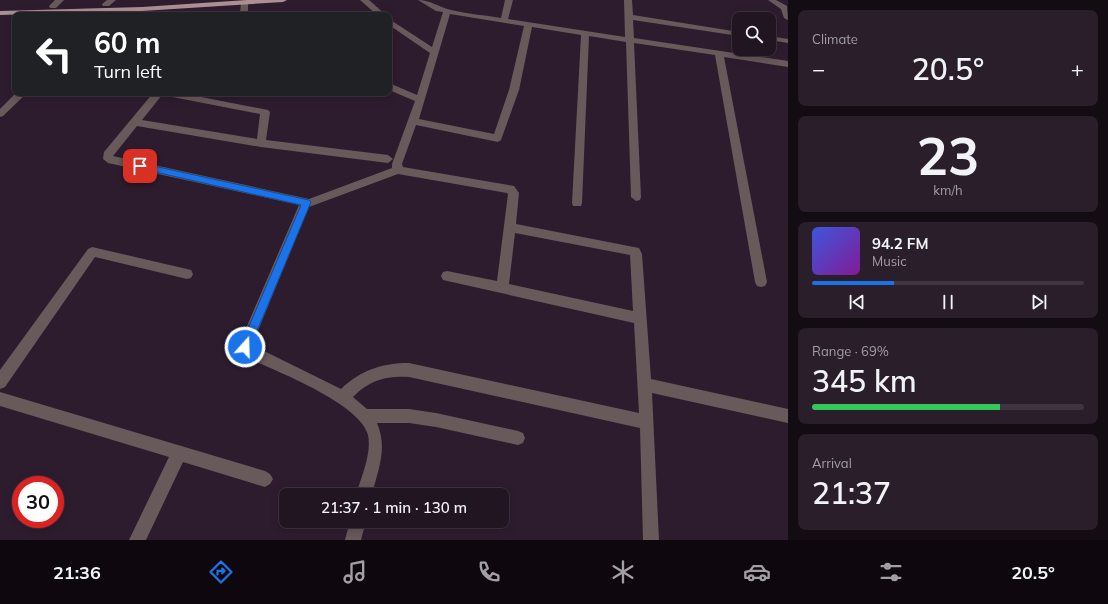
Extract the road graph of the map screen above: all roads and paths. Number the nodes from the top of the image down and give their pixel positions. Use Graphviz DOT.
graph roads {
  1 [pos="60,0"];
  2 [pos="195,0"];
  3 [pos="283,0"];
  4 [pos="364,0"];
  5 [pos="422,0"];
  6 [pos="509,0"];
  7 [pos="628,0"];
  8 [pos="772,0"];
  9 [pos="244,3"];
  10 [pos="53,6"];
  11 [pos="106,7"];
  12 [pos="447,11"];
  13 [pos="1,12"];
  14 [pos="244,12"];
  15 [pos="378,12"];
  16 [pos="628,17"];
  17 [pos="505,18"];
  18 [pos="788,18"];
  19 [pos="392,23"];
  20 [pos="528,25"];
  21 [pos="732,33"];
  22 [pos="585,34"];
  23 [pos="776,39"];
  24 [pos="630,40"];
  25 [pos="788,41"];
  26 [pos="435,53"];
  27 [pos="719,53"];
  28 [pos="788,64"];
  29 [pos="392,87"];
  30 [pos="19,96"];
  31 [pos="156,96"];
  32 [pos="181,96"];
  33 [pos="420,100"];
  34 [pos="0,114"];
  35 [pos="413,121"];
  36 [pos="134,122"];
  37 [pos="261,144"];
  38 [pos="388,160"];
  39 [pos="398,170"];
  40 [pos="636,198"];
  41 [pos="577,203"];
  42 [pos="306,204"];
  43 [pos="510,228"];
  44 [pos="187,274"];
  45 [pos="447,276"];
  46 [pos="761,282"];
  47 [pos="502,288"];
  48 [pos="640,318"];
  49 [pos="0,382"];
  50 [pos="644,385"];
  51 [pos="343,396"];
  52 [pos="0,399"];
  53 [pos="365,416"];
  54 [pos="788,416"];
  55 [pos="647,422"];
  56 [pos="518,438"];
  57 [pos="179,453"];
  58 [pos="265,478"];
  59 [pos="366,488"];
  60 [pos="357,528"];
  61 [pos="137,540"];
  62 [pos="354,540"];
  63 [pos="651,540"];
  1 -- 10 [label="street"];
  2 -- 11 [label="main road"];
  3 -- 9 [label="main road"];
  4 -- 15 [label="street"];
  5 -- 12 [label="street"];
  6 -- 17 [label="street"];
  7 -- 16 [label="street"];
  8 -- 18 [label="street"];
  9 -- 11 [label="main road"];
  9 -- 14 [label="street"];
  10 -- 11 [label="main road"];
  10 -- 13 [label="main road"];
  11 -- 13 [label="main road"];
  12 -- 20 [label="street"];
  12 -- 26 [label="street"];
  16 -- 21 [label="street"];
  16 -- 24 [label="street"];
  19 -- 26 [label="street"];
  20 -- 22 [label="street"];
  20 -- 35 [label="street"];
  22 -- 24 [label="street"];
  22 -- 41 [label="street"];
  23 -- 25 [label="street"];
  24 -- 27 [label="street"];
  24 -- 40 [label="street"];
  26 -- 33 [label="street"];
  27 -- 28 [label="street"];
  27 -- 46 [label="street"];
  29 -- 33 [label="street"];
  30 -- 34 [label="street"];
  31 -- 36 [label="street"];
  32 -- 37 [label="street"];
  33 -- 35 [label="street"];
  35 -- 39 [label="street"];
  36 -- 37 [label="street"];
  36 -- 42 [label="street"];
  37 -- 38 [label="street"];
  39 -- 42 [label="street"];
  39 -- 43 [label="street"];
  42 -- 51 [label="street"];
  43 -- 47 [label="street"];
  43 -- 48 [label="street"];
  44 -- 49 [label="street"];
  45 -- 47 [label="street"];
  47 -- 48 [label="street"];
  48 -- 50 [label="street"];
  50 -- 54 [label="street"];
  50 -- 55 [label="street"];
  51 -- 53 [label="street"];
  51 -- 55 [label="street"];
  52 -- 57 [label="street"];
  53 -- 56 [label="street"];
  53 -- 59 [label="street"];
  55 -- 63 [label="street"];
  57 -- 58 [label="street"];
  57 -- 61 [label="street"];
  60 -- 62 [label="street"];
}
